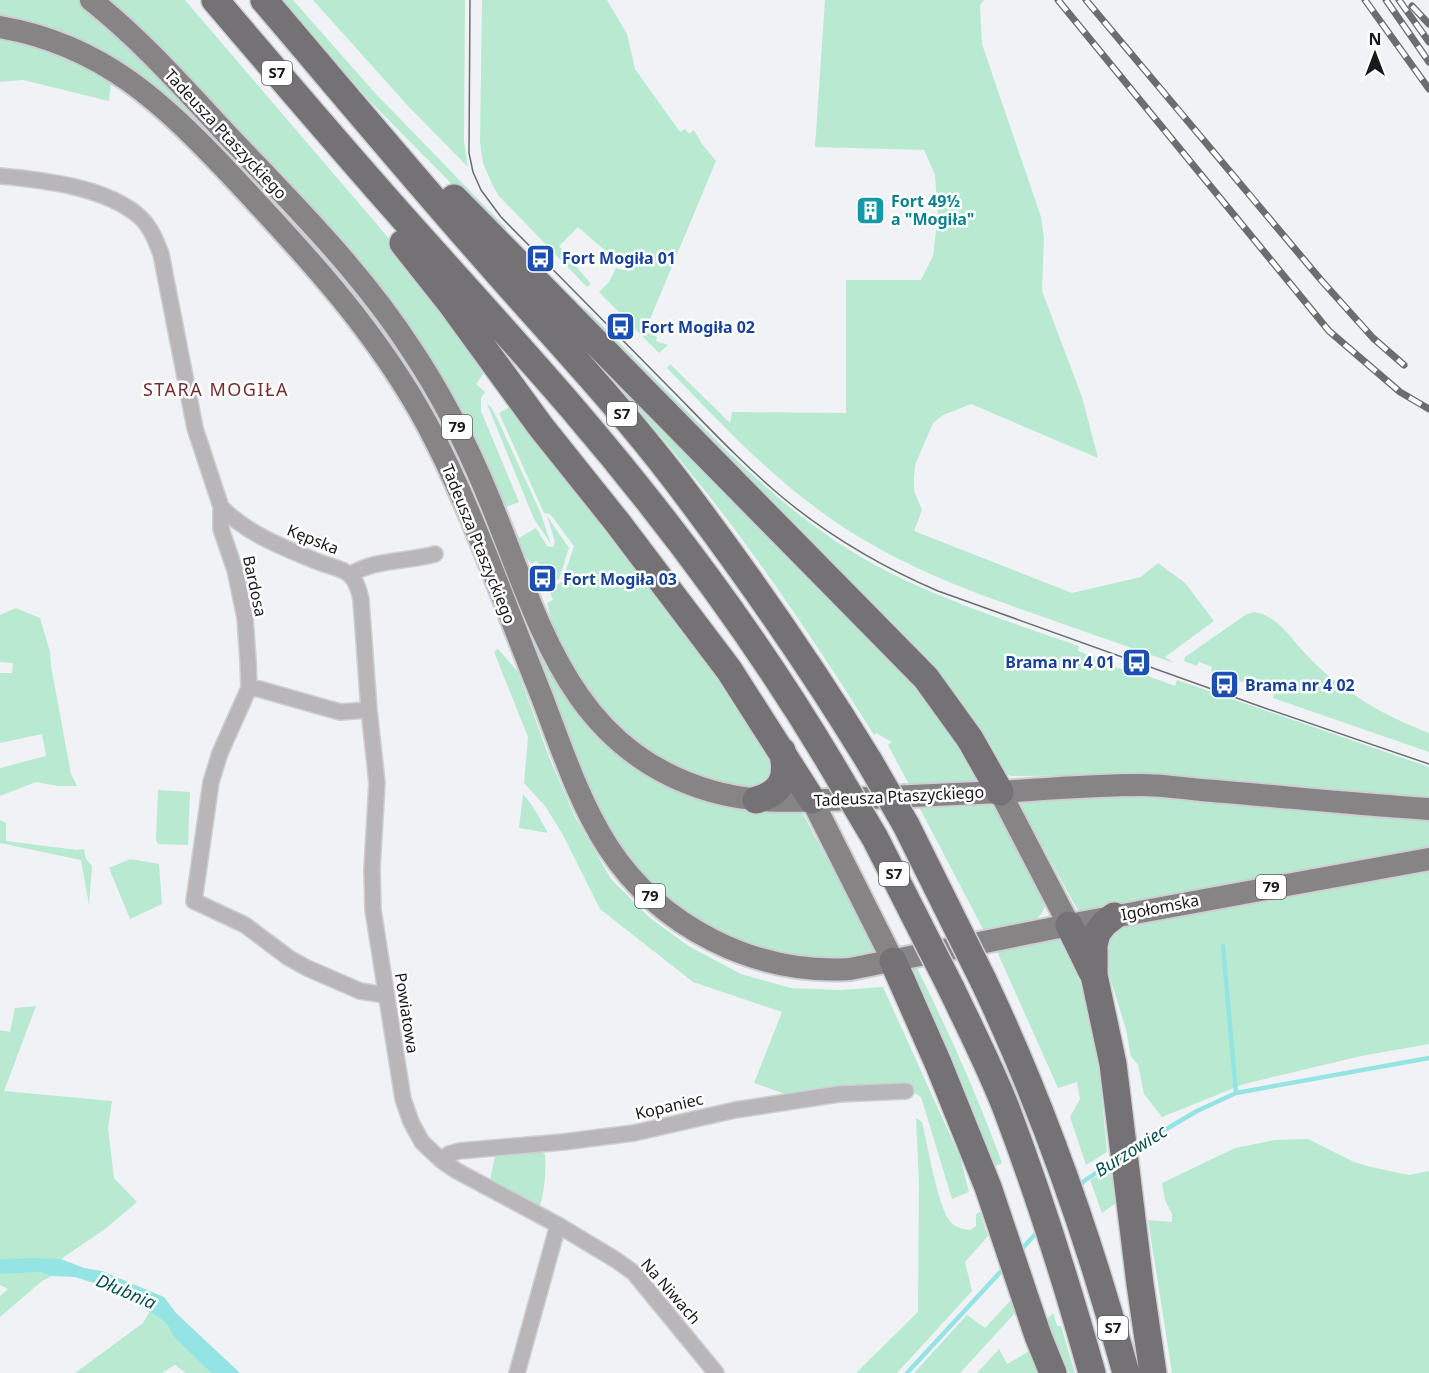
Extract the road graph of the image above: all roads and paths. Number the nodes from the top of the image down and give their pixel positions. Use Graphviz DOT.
graph roads {
  1 [pos="91,0"];
  2 [pos="215,0"];
  3 [pos="264,0"];
  4 [pos="0,27"];
  5 [pos="342,92"];
  6 [pos="340,147"];
  7 [pos="0,176"];
  8 [pos="220,507"];
  9 [pos="435,554"];
  10 [pos="350,575"];
  11 [pos="249,688"];
  12 [pos="369,710"];
  13 [pos="782,751"];
  14 [pos="1000,792"];
  15 [pos="756,800"];
  16 [pos="812,800"];
  17 [pos="1429,809"];
  18 [pos="1429,859"];
  19 [pos="1114,916"];
  20 [pos="1069,925"];
  21 [pos="892,960"];
  22 [pos="1094,975"];
  23 [pos="385,995"];
  24 [pos="906,1091"];
  25 [pos="441,1160"];
  26 [pos="558,1225"];
  27 [pos="517,1373"];
  28 [pos="716,1373"];
  29 [pos="1053,1373"];
  30 [pos="1092,1373"];
  31 [pos="1126,1373"];
  32 [pos="1153,1373"];
  1 -- 15 [label="main road, Tadeusza Ptaszyckiego / 79"];
  2 -- 6 [label="highway, S7"];
  3 -- 5 [label="highway, S7"];
  4 -- 21 [label="main road, Tadeusza Ptaszyckiego / 79"];
  5 -- 14 [label="highway"];
  5 -- 31 [label="highway, S7, bridge"];
  6 -- 13 [label="highway"];
  6 -- 30 [label="highway, S7, bridge"];
  7 -- 8 [label="street, Bardosa"];
  8 -- 10 [label="street, Kępska"];
  8 -- 11 [label="street, Bardosa"];
  9 -- 10 [label="street, Kępska"];
  10 -- 12 [label="street, Powiatowa"];
  11 -- 12 [label="street"];
  11 -- 23 [label="street, Bardosa"];
  12 -- 23 [label="street, Powiatowa"];
  13 -- 15 [label="highway"];
  13 -- 16 [label="highway"];
  14 -- 16 [label="main road, Tadeusza Ptaszyckiego / 79"];
  14 -- 17 [label="main road, 79"];
  14 -- 20 [label="main road"];
  15 -- 16 [label="main road, Tadeusza Ptaszyckiego / 79"];
  16 -- 21 [label="main road"];
  18 -- 19 [label="main road, Igołomska / 79"];
  19 -- 20 [label="main road, Igołomska / 79"];
  19 -- 22 [label="highway"];
  20 -- 21 [label="main road, Igołomska / 79"];
  20 -- 22 [label="highway"];
  21 -- 29 [label="highway"];
  22 -- 32 [label="highway"];
  23 -- 25 [label="street, Powiatowa"];
  24 -- 25 [label="street, Kopaniec"];
  25 -- 26 [label="street, Powiatowa"];
  26 -- 27 [label="street"];
  26 -- 28 [label="street, Na Niwach"];
}
